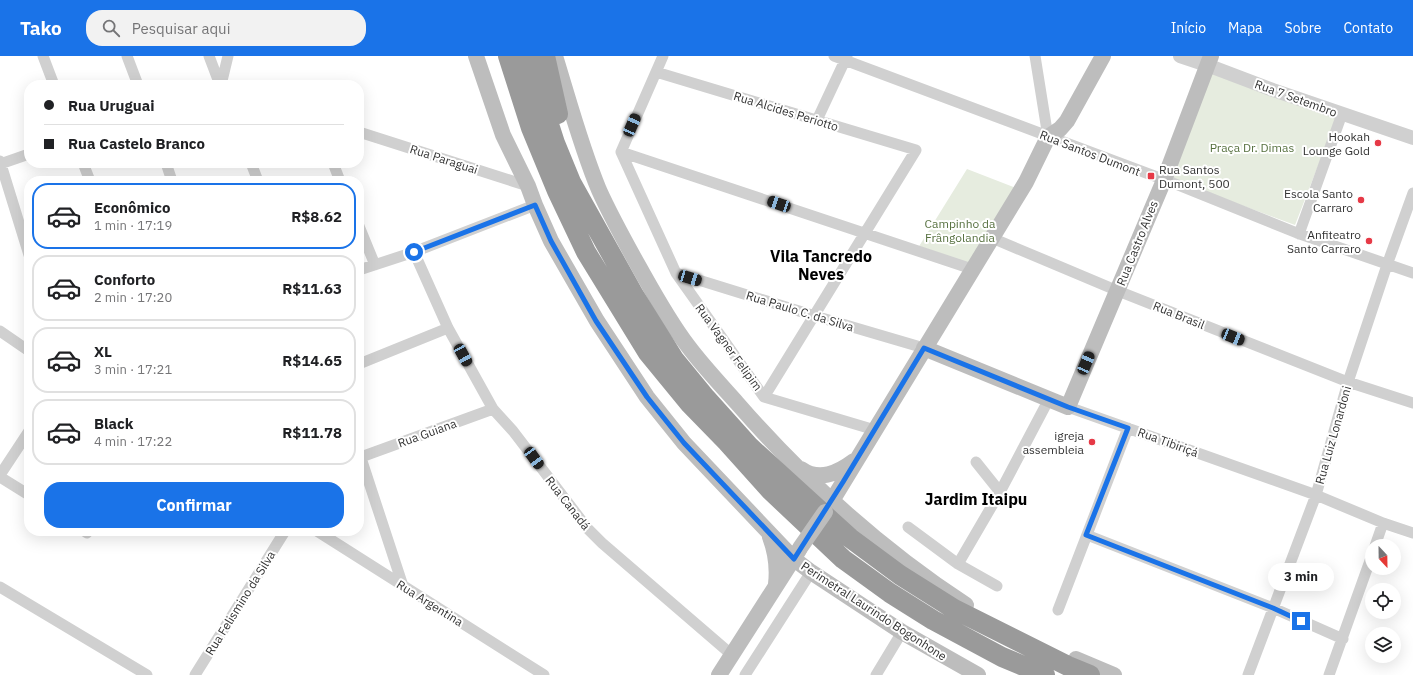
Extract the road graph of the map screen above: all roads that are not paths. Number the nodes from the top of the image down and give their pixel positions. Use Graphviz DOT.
graph roads {
  1 [pos="43,56"];
  2 [pos="127,56"];
  3 [pos="209,56"];
  4 [pos="228,56"];
  5 [pos="476,56"];
  6 [pos="497,56"];
  7 [pos="508,56"];
  8 [pos="527,56"];
  9 [pos="545,56"];
  10 [pos="555,56"];
  11 [pos="663,56"];
  12 [pos="834,56"];
  13 [pos="1035,56"];
  14 [pos="1103,56"];
  15 [pos="1180,56"];
  16 [pos="846,58"];
  17 [pos="1209,60"];
  18 [pos="656,72"];
  19 [pos="52,80"];
  20 [pos="136,80"];
  21 [pos="219,80"];
  22 [pos="222,80"];
  23 [pos="1342,114"];
  24 [pos="818,120"];
  25 [pos="364,134"];
  26 [pos="1048,137"];
  27 [pos="1413,138"];
  28 [pos="620,152"];
  29 [pos="24,156"];
  30 [pos="0,163"];
  31 [pos="1164,180"];
  32 [pos="528,186"];
  33 [pos="1413,193"];
  34 [pos="535,205"];
  35 [pos="568,214"];
  36 [pos="865,233"];
  37 [pos="1299,234"];
  38 [pos="600,235"];
  39 [pos="364,238"];
  40 [pos="992,238"];
  41 [pos="24,239"];
  42 [pos="414,252"];
  43 [pos="375,265"];
  44 [pos="1387,265"];
  45 [pos="364,268"];
  46 [pos="972,269"];
  47 [pos="676,273"];
  48 [pos="1413,274"];
  49 [pos="1118,291"];
  50 [pos="815,316"];
  51 [pos="448,328"];
  52 [pos="0,331"];
  53 [pos="24,348"];
  54 [pos="924,348"];
  55 [pos="364,362"];
  56 [pos="1348,382"];
  57 [pos="764,397"];
  58 [pos="1049,399"];
  59 [pos="1413,403"];
  60 [pos="1068,407"];
  61 [pos="493,409"];
  62 [pos="1128,428"];
  63 [pos="875,430"];
  64 [pos="24,439"];
  65 [pos="364,453"];
  66 [pos="857,459"];
  67 [pos="791,462"];
  68 [pos="976,462"];
  69 [pos="364,466"];
  70 [pos="0,476"];
  71 [pos="24,492"];
  72 [pos="1000,492"];
  73 [pos="1316,495"];
  74 [pos="828,506"];
  75 [pos="1383,523"];
  76 [pos="908,526"];
  77 [pos="767,530"];
  78 [pos="1413,532"];
  79 [pos="1086,535"];
  80 [pos="282,536"];
  81 [pos="325,536"];
  82 [pos="1377,539"];
  83 [pos="797,554"];
  84 [pos="958,564"];
  85 [pos="811,572"];
  86 [pos="1365,575"];
  87 [pos="403,586"];
  88 [pos="997,586"];
  89 [pos="0,587"];
  90 [pos="775,588"];
  91 [pos="1273,608"];
  92 [pos="1058,610"];
  93 [pos="902,632"];
  94 [pos="1343,639"];
  95 [pos="732,655"];
  96 [pos="970,673"];
  97 [pos="147,675"];
  98 [pos="195,675"];
  99 [pos="544,675"];
  100 [pos="719,675"];
  101 [pos="745,675"];
  102 [pos="876,675"];
  103 [pos="1045,675"];
  104 [pos="1090,675"];
  105 [pos="1114,675"];
  106 [pos="1248,675"];
  107 [pos="1329,675"];
  1 -- 19 [label="street"];
  2 -- 20 [label="street"];
  3 -- 21 [label="street"];
  4 -- 22 [label="street"];
  5 -- 32 [label="main road, Perimetral Laurindo Bogonhone"];
  6 -- 35 [label="highway"];
  7 -- 35 [label="highway"];
  8 -- 38 [label="highway"];
  9 -- 38 [label="highway"];
  10 -- 67 [label="main road"];
  11 -- 18 [label="street"];
  12 -- 16 [label="street, Rua Santos Dumont"];
  13 -- 26 [label="street"];
  14 -- 26 [label="main road"];
  15 -- 17 [label="street, Rua 7 Setembro"];
  16 -- 24 [label="street"];
  16 -- 26 [label="street, Rua Santos Dumont"];
  17 -- 23 [label="street, Rua 7 Setembro"];
  17 -- 31 [label="main road, Rua Castro Alves"];
  18 -- 24 [label="street, Rua Alcides Periotto"];
  18 -- 28 [label="street"];
  23 -- 27 [label="street, Rua 7 Setembro"];
  23 -- 37 [label="street"];
  24 -- 36 [label="street, Rua Alcides Periotto"];
  25 -- 32 [label="street, Rua Paraguai"];
  26 -- 31 [label="street, Rua Santos Dumont"];
  26 -- 40 [label="main road"];
  28 -- 36 [label="street"];
  28 -- 47 [label="street, Rua Vagner Felipim"];
  29 -- 30 [label="street"];
  30 -- 41 [label="street"];
  31 -- 37 [label="street, Rua Santos Dumont"];
  31 -- 49 [label="main road, Rua Castro Alves"];
  32 -- 34 [label="main road, Perimetral Laurindo Bogonhone"];
  33 -- 44 [label="street, Rua Luiz Lonardoni"];
  34 -- 42 [label="street"];
  34 -- 77 [label="main road, Perimetral Laurindo Bogonhone"];
  35 -- 103 [label="highway"];
  36 -- 46 [label="street"];
  36 -- 50 [label="street"];
  37 -- 44 [label="street, Rua Santos Dumont"];
  38 -- 104 [label="highway"];
  39 -- 43 [label="street"];
  40 -- 46 [label="main road"];
  40 -- 49 [label="street, Rua Brasil"];
  42 -- 43 [label="street"];
  42 -- 51 [label="street, Rua Canadá"];
  43 -- 45 [label="street"];
  44 -- 48 [label="street, Rua Santos Dumont"];
  44 -- 56 [label="street, Rua Luiz Lonardoni"];
  46 -- 54 [label="main road"];
  47 -- 50 [label="street, Rua Paulo C. da Silva"];
  47 -- 57 [label="street, Rua Vagner Felipim"];
  49 -- 56 [label="street, Rua Brasil"];
  49 -- 60 [label="main road, Rua Castro Alves"];
  50 -- 54 [label="street, Rua Paulo C. da Silva"];
  50 -- 57 [label="street"];
  51 -- 55 [label="street"];
  51 -- 61 [label="street, Rua Canadá"];
  52 -- 53 [label="street"];
  54 -- 58 [label="main road, Rua Tibiriçá"];
  54 -- 63 [label="main road"];
  56 -- 59 [label="street, Rua Brasil"];
  56 -- 73 [label="street, Rua Luiz Lonardoni"];
  57 -- 63 [label="street, Rua Vagner Felipim"];
  58 -- 60 [label="main road, Rua Tibiriçá"];
  58 -- 72 [label="street"];
  60 -- 62 [label="street, Rua Tibiriçá"];
  61 -- 65 [label="street, Rua Guiana"];
  61 -- 95 [label="street, Rua Canadá"];
  62 -- 73 [label="street, Rua Tibiriçá"];
  62 -- 79 [label="street"];
  63 -- 66 [label="main road"];
  64 -- 70 [label="street"];
  66 -- 67 [label="main road"];
  66 -- 74 [label="main road"];
  67 -- 74 [label="main road"];
  68 -- 72 [label="street"];
  69 -- 87 [label="street"];
  70 -- 71 [label="street"];
  72 -- 84 [label="street"];
  73 -- 75 [label="street, Rua Tibiriçá"];
  73 -- 91 [label="street, Rua Luiz Lonardoni"];
  74 -- 83 [label="main road, bridge"];
  74 -- 105 [label="main road"];
  75 -- 78 [label="street, Rua Tibiriçá"];
  75 -- 82 [label="street"];
  76 -- 84 [label="street"];
  77 -- 83 [label="main road, Perimetral Laurindo Bogonhone"];
  77 -- 90 [label="main road"];
  79 -- 91 [label="street"];
  79 -- 92 [label="street"];
  80 -- 98 [label="street, Rua Felismino da Silva"];
  81 -- 87 [label="street, Rua Argentina"];
  83 -- 85 [label="main road, Perimetral Laurindo Bogonhone"];
  83 -- 90 [label="main road"];
  84 -- 88 [label="street"];
  85 -- 93 [label="main road, Perimetral Laurindo Bogonhone"];
  85 -- 101 [label="street"];
  86 -- 94 [label="street"];
  87 -- 99 [label="street, Rua Argentina"];
  89 -- 97 [label="street"];
  90 -- 95 [label="main road"];
  91 -- 94 [label="street"];
  91 -- 106 [label="street, Rua Luiz Lonardoni"];
  93 -- 96 [label="main road, Perimetral Laurindo Bogonhone"];
  93 -- 102 [label="street"];
  94 -- 107 [label="street"];
  95 -- 100 [label="main road"];
}
